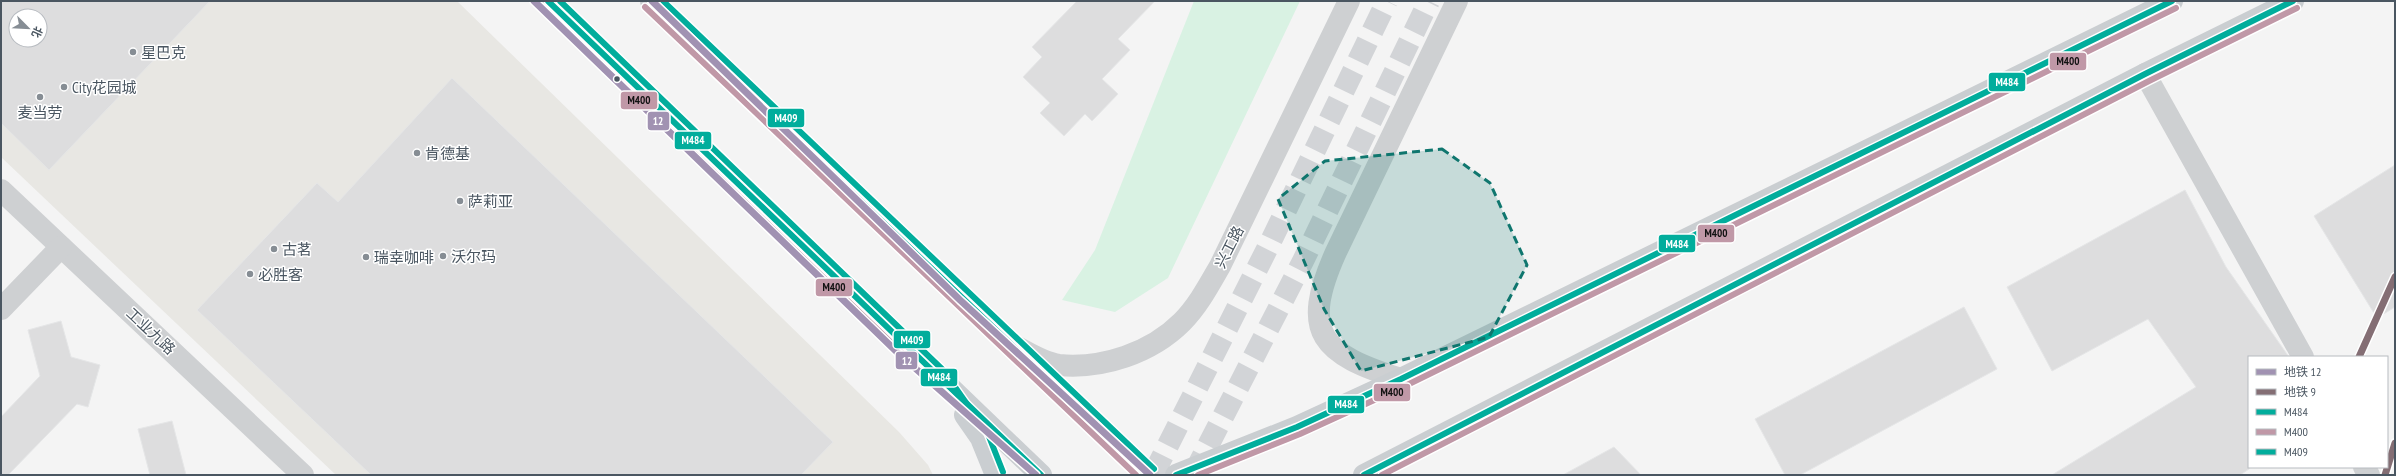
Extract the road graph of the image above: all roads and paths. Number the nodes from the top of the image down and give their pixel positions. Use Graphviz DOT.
graph roads {
  1 [pos="548,1"];
  2 [pos="651,1"];
  3 [pos="1349,1"];
  4 [pos="1457,1"];
  5 [pos="2172,1"];
  6 [pos="2293,1"];
  7 [pos="2145,74"];
  8 [pos="1,190"];
  9 [pos="61,246"];
  10 [pos="1,309"];
  11 [pos="1012,345"];
  12 [pos="2302,356"];
  13 [pos="937,375"];
  14 [pos="1401,378"];
  15 [pos="1453,431"];
  16 [pos="304,475"];
  17 [pos="996,475"];
  18 [pos="1041,475"];
  19 [pos="1148,475"];
  20 [pos="1176,475"];
  21 [pos="1364,475"];
  22 [pos="1394,475"];
  1 -- 13 [label="main road"];
  2 -- 11 [label="main road"];
  3 -- 11 [label="street, 兴工路"];
  4 -- 14 [label="street"];
  5 -- 14 [label="main road"];
  6 -- 7 [label="main road"];
  7 -- 12 [label="street"];
  7 -- 15 [label="main road"];
  8 -- 9 [label="street, 工业九路"];
  9 -- 10 [label="street"];
  9 -- 16 [label="street, 工业九路"];
  11 -- 19 [label="main road"];
  13 -- 17 [label="main road"];
  13 -- 18 [label="main road"];
  14 -- 20 [label="main road"];
  15 -- 21 [label="main road"];
  15 -- 22 [label="main road"];
}
